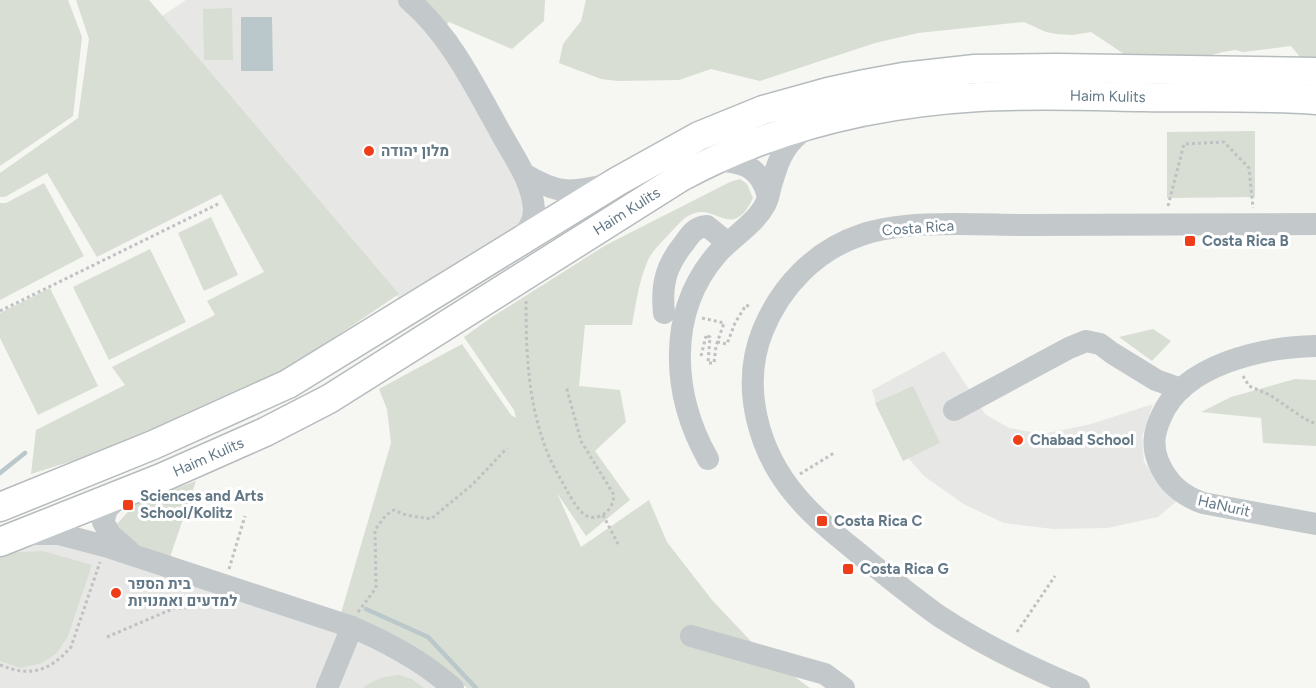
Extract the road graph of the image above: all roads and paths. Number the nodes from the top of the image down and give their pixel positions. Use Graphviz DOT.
graph roads {
  1 [pos="409,0"];
  2 [pos="1316,72"];
  3 [pos="1316,100"];
  4 [pos="808,125"];
  5 [pos="711,161"];
  6 [pos="524,174"];
  7 [pos="618,181"];
  8 [pos="768,197"];
  9 [pos="220,203"];
  10 [pos="1163,224"];
  11 [pos="1255,224"];
  12 [pos="1316,224"];
  13 [pos="728,243"];
  14 [pos="509,248"];
  15 [pos="524,276"];
  16 [pos="750,307"];
  17 [pos="0,311"];
  18 [pos="664,313"];
  19 [pos="1316,346"];
  20 [pos="701,356"];
  21 [pos="1233,360"];
  22 [pos="566,386"];
  23 [pos="1181,389"];
  24 [pos="954,410"];
  25 [pos="1316,424"];
  26 [pos="507,447"];
  27 [pos="834,453"];
  28 [pos="708,459"];
  29 [pos="786,483"];
  30 [pos="126,490"];
  31 [pos="0,507"];
  32 [pos="603,515"];
  33 [pos="245,516"];
  34 [pos="1316,524"];
  35 [pos="9,538"];
  36 [pos="618,544"];
  37 [pos="105,546"];
  38 [pos="136,556"];
  39 [pos="228,574"];
  40 [pos="1055,576"];
  41 [pos="213,596"];
  42 [pos="352,627"];
  43 [pos="1017,632"];
  44 [pos="691,636"];
  45 [pos="107,637"];
  46 [pos="0,665"];
  47 [pos="327,688"];
  48 [pos="453,688"];
  49 [pos="844,688"];
  50 [pos="1079,688"];
  1 -- 6 [label="street"];
  2 -- 7 [label="main road, Haim Kulits"];
  3 -- 4 [label="main road, Haim Kulits"];
  4 -- 5 [label="main road, Haim Kulits"];
  4 -- 8 [label="street"];
  5 -- 8 [label="street"];
  5 -- 15 [label="main road, Haim Kulits"];
  6 -- 7 [label="street"];
  6 -- 14 [label="street"];
  7 -- 14 [label="main road, Haim Kulits"];
  8 -- 13 [label="street"];
  9 -- 17 [label="path"];
  10 -- 11 [label="street, Costa Rica"];
  10 -- 11 [label="path"];
  10 -- 29 [label="street, Costa Rica"];
  11 -- 12 [label="street, Costa Rica"];
  13 -- 18 [label="street"];
  13 -- 28 [label="street"];
  14 -- 31 [label="main road, Haim Kulits"];
  15 -- 30 [label="main road, Haim Kulits"];
  15 -- 32 [label="path"];
  16 -- 20 [label="path"];
  19 -- 21 [label="street, HaNurit"];
  21 -- 23 [label="street, HaNurit"];
  21 -- 25 [label="path"];
  22 -- 32 [label="path"];
  23 -- 24 [label="street"];
  23 -- 34 [label="street, HaNurit"];
  26 -- 42 [label="path"];
  27 -- 29 [label="path"];
  29 -- 50 [label="street, Costa Rica"];
  30 -- 35 [label="main road, Haim Kulits"];
  30 -- 38 [label="street"];
  32 -- 36 [label="path"];
  33 -- 39 [label="path"];
  35 -- 37 [label="street"];
  37 -- 38 [label="street"];
  37 -- 46 [label="path"];
  38 -- 42 [label="street"];
  40 -- 43 [label="path"];
  41 -- 45 [label="path"];
  42 -- 47 [label="street"];
  42 -- 48 [label="street"];
  44 -- 49 [label="street"];
}
